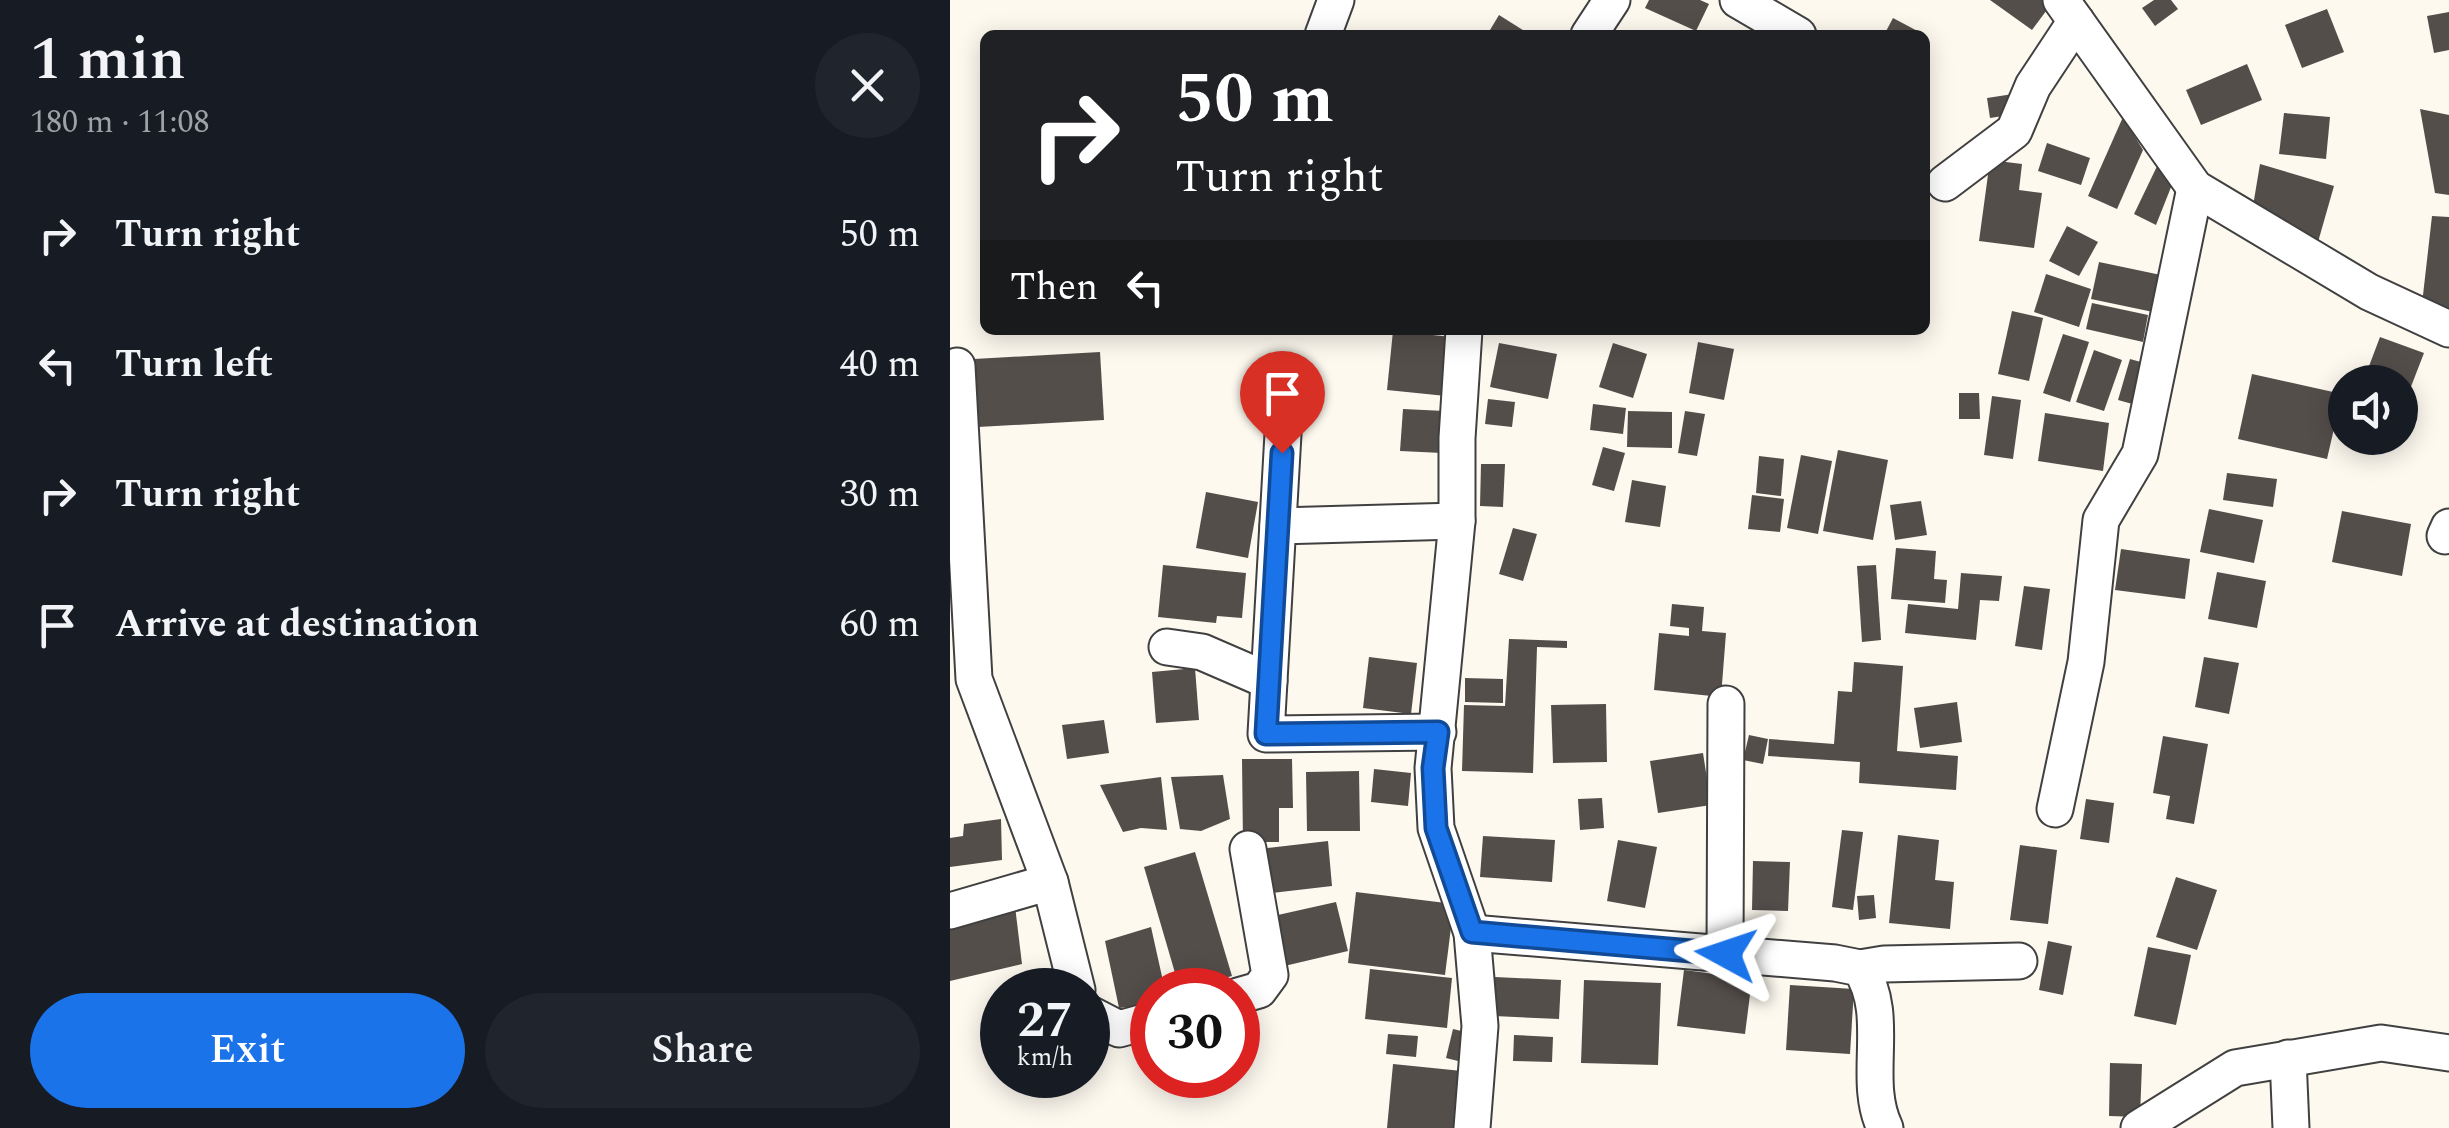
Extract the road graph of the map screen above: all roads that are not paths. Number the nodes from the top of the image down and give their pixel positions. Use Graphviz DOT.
graph roads {
  1 [pos="1336,0"];
  2 [pos="1612,0"];
  3 [pos="1738,0"];
  4 [pos="2069,10"];
  5 [pos="1325,30"];
  6 [pos="1592,30"];
  7 [pos="1789,30"];
  8 [pos="1945,184"];
  9 [pos="2195,188"];
  10 [pos="2449,329"];
  11 [pos="1464,335"];
  12 [pos="957,366"];
  13 [pos="1286,381"];
  14 [pos="957,506"];
  15 [pos="1457,521"];
  16 [pos="1278,526"];
  17 [pos="1166,647"];
  18 [pos="1269,680"];
  19 [pos="1726,704"];
  20 [pos="1438,732"];
  21 [pos="2056,809"];
  22 [pos="1248,848"];
  23 [pos="1050,882"];
  24 [pos="950,911"];
  25 [pos="1472,932"];
  26 [pos="1726,954"];
  27 [pos="2019,961"];
  28 [pos="1072,968"];
  29 [pos="1860,968"];
  30 [pos="1260,989"];
  31 [pos="2449,1052"];
  32 [pos="2288,1058"];
  33 [pos="1472,1128"];
  34 [pos="1885,1128"];
  35 [pos="2139,1128"];
  36 [pos="2291,1128"];
  1 -- 5 [label="street"];
  2 -- 6 [label="street"];
  3 -- 7 [label="street"];
  4 -- 8 [label="street"];
  4 -- 9 [label="street"];
  9 -- 10 [label="street"];
  9 -- 21 [label="street"];
  11 -- 15 [label="street"];
  12 -- 14 [label="street"];
  13 -- 16 [label="street"];
  14 -- 23 [label="street"];
  15 -- 16 [label="street"];
  15 -- 20 [label="street"];
  16 -- 18 [label="street"];
  17 -- 18 [label="street"];
  18 -- 20 [label="street"];
  19 -- 26 [label="street"];
  20 -- 25 [label="street"];
  22 -- 30 [label="street"];
  23 -- 24 [label="street"];
  23 -- 28 [label="street"];
  25 -- 26 [label="street"];
  25 -- 33 [label="street"];
  26 -- 29 [label="street"];
  27 -- 29 [label="street"];
  29 -- 34 [label="street"];
  31 -- 32 [label="street"];
  32 -- 35 [label="street"];
  32 -- 36 [label="street"];
}
